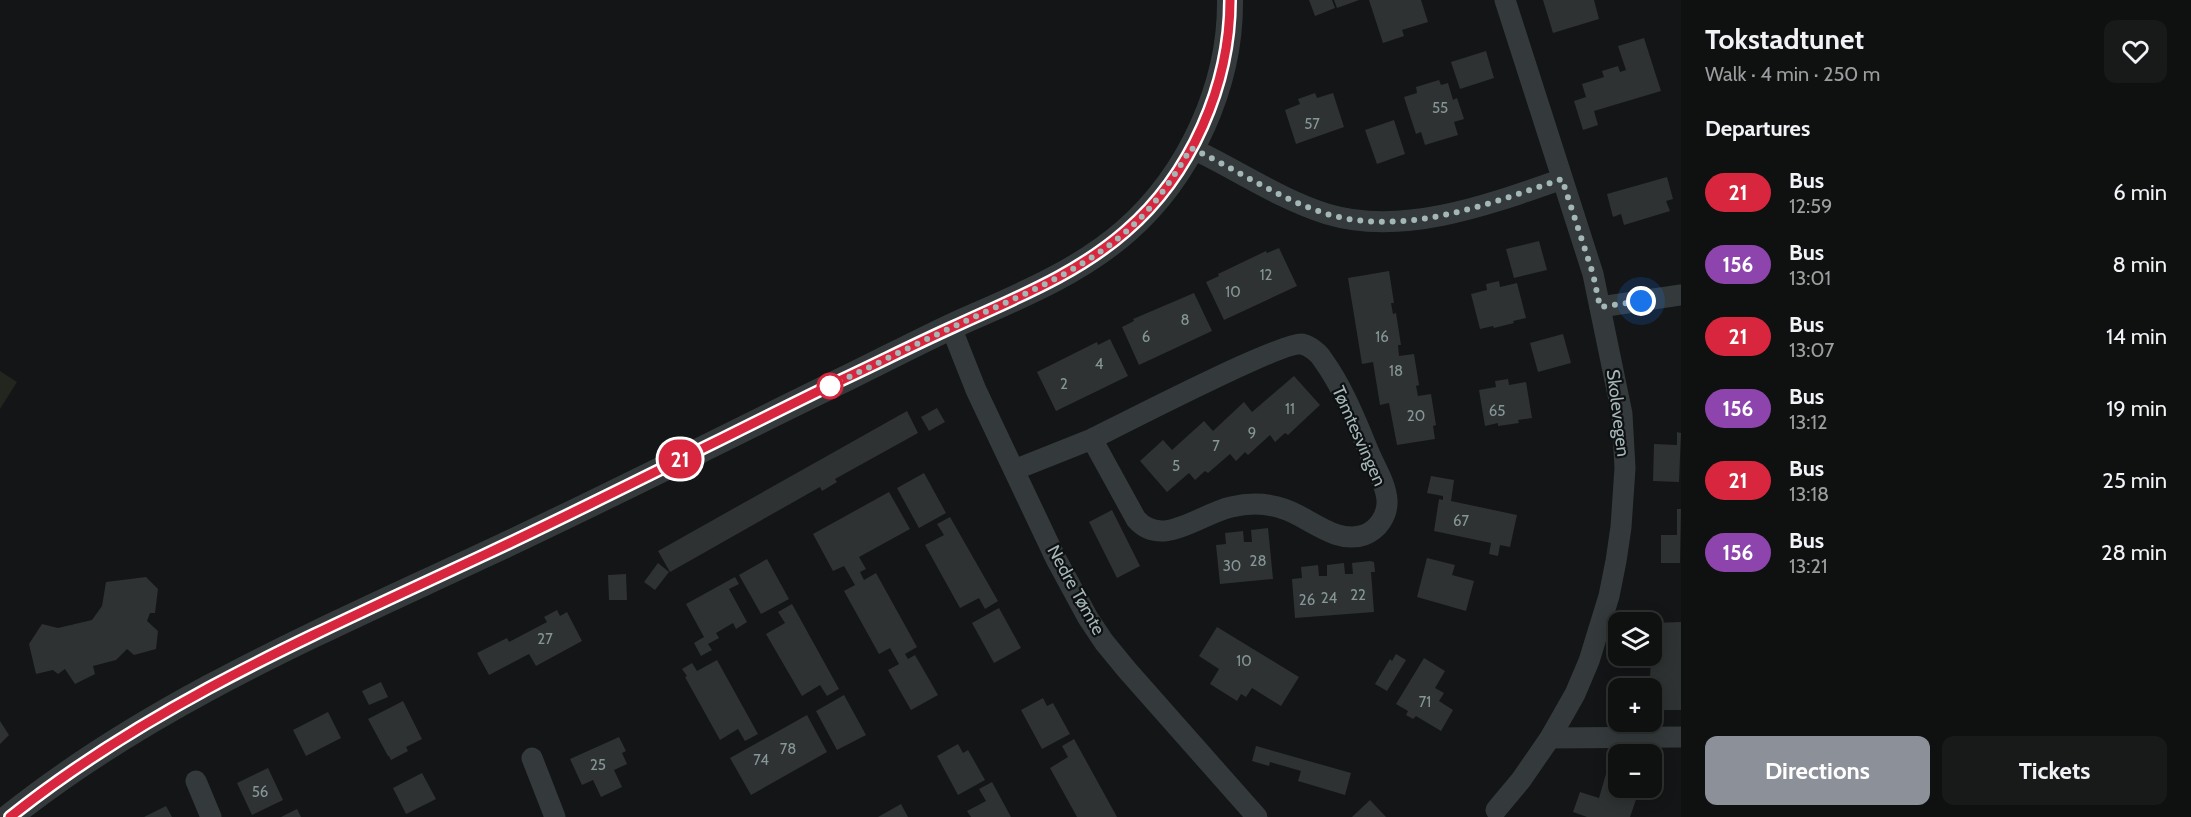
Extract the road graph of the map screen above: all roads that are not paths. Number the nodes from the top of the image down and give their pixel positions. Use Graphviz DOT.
graph roads {
  1 [pos="1230,0"];
  2 [pos="1505,0"];
  3 [pos="1191,148"];
  4 [pos="1562,179"];
  5 [pos="1681,295"];
  6 [pos="1600,307"];
  7 [pos="951,327"];
  8 [pos="1092,439"];
  9 [pos="1014,470"];
  10 [pos="1681,737"];
  11 [pos="1550,738"];
  12 [pos="532,758"];
  13 [pos="196,781"];
  14 [pos="1496,810"];
  15 [pos="9,817"];
  16 [pos="211,817"];
  17 [pos="555,817"];
  18 [pos="1257,817"];
  1 -- 3 [label="street"];
  2 -- 4 [label="street, Skolevegen"];
  3 -- 4 [label="street"];
  3 -- 7 [label="street"];
  4 -- 6 [label="street, Skolevegen"];
  5 -- 6 [label="street"];
  6 -- 11 [label="street, Skolevegen"];
  7 -- 9 [label="street, Nedre Tømte"];
  7 -- 15 [label="street"];
  8 -- 8 [label="street, Tømtesvingen"];
  8 -- 9 [label="street, Tømtesvingen"];
  9 -- 18 [label="street, Nedre Tømte"];
  10 -- 11 [label="street"];
  11 -- 14 [label="street, Skolevegen"];
  12 -- 17 [label="street"];
  13 -- 16 [label="street"];
}
